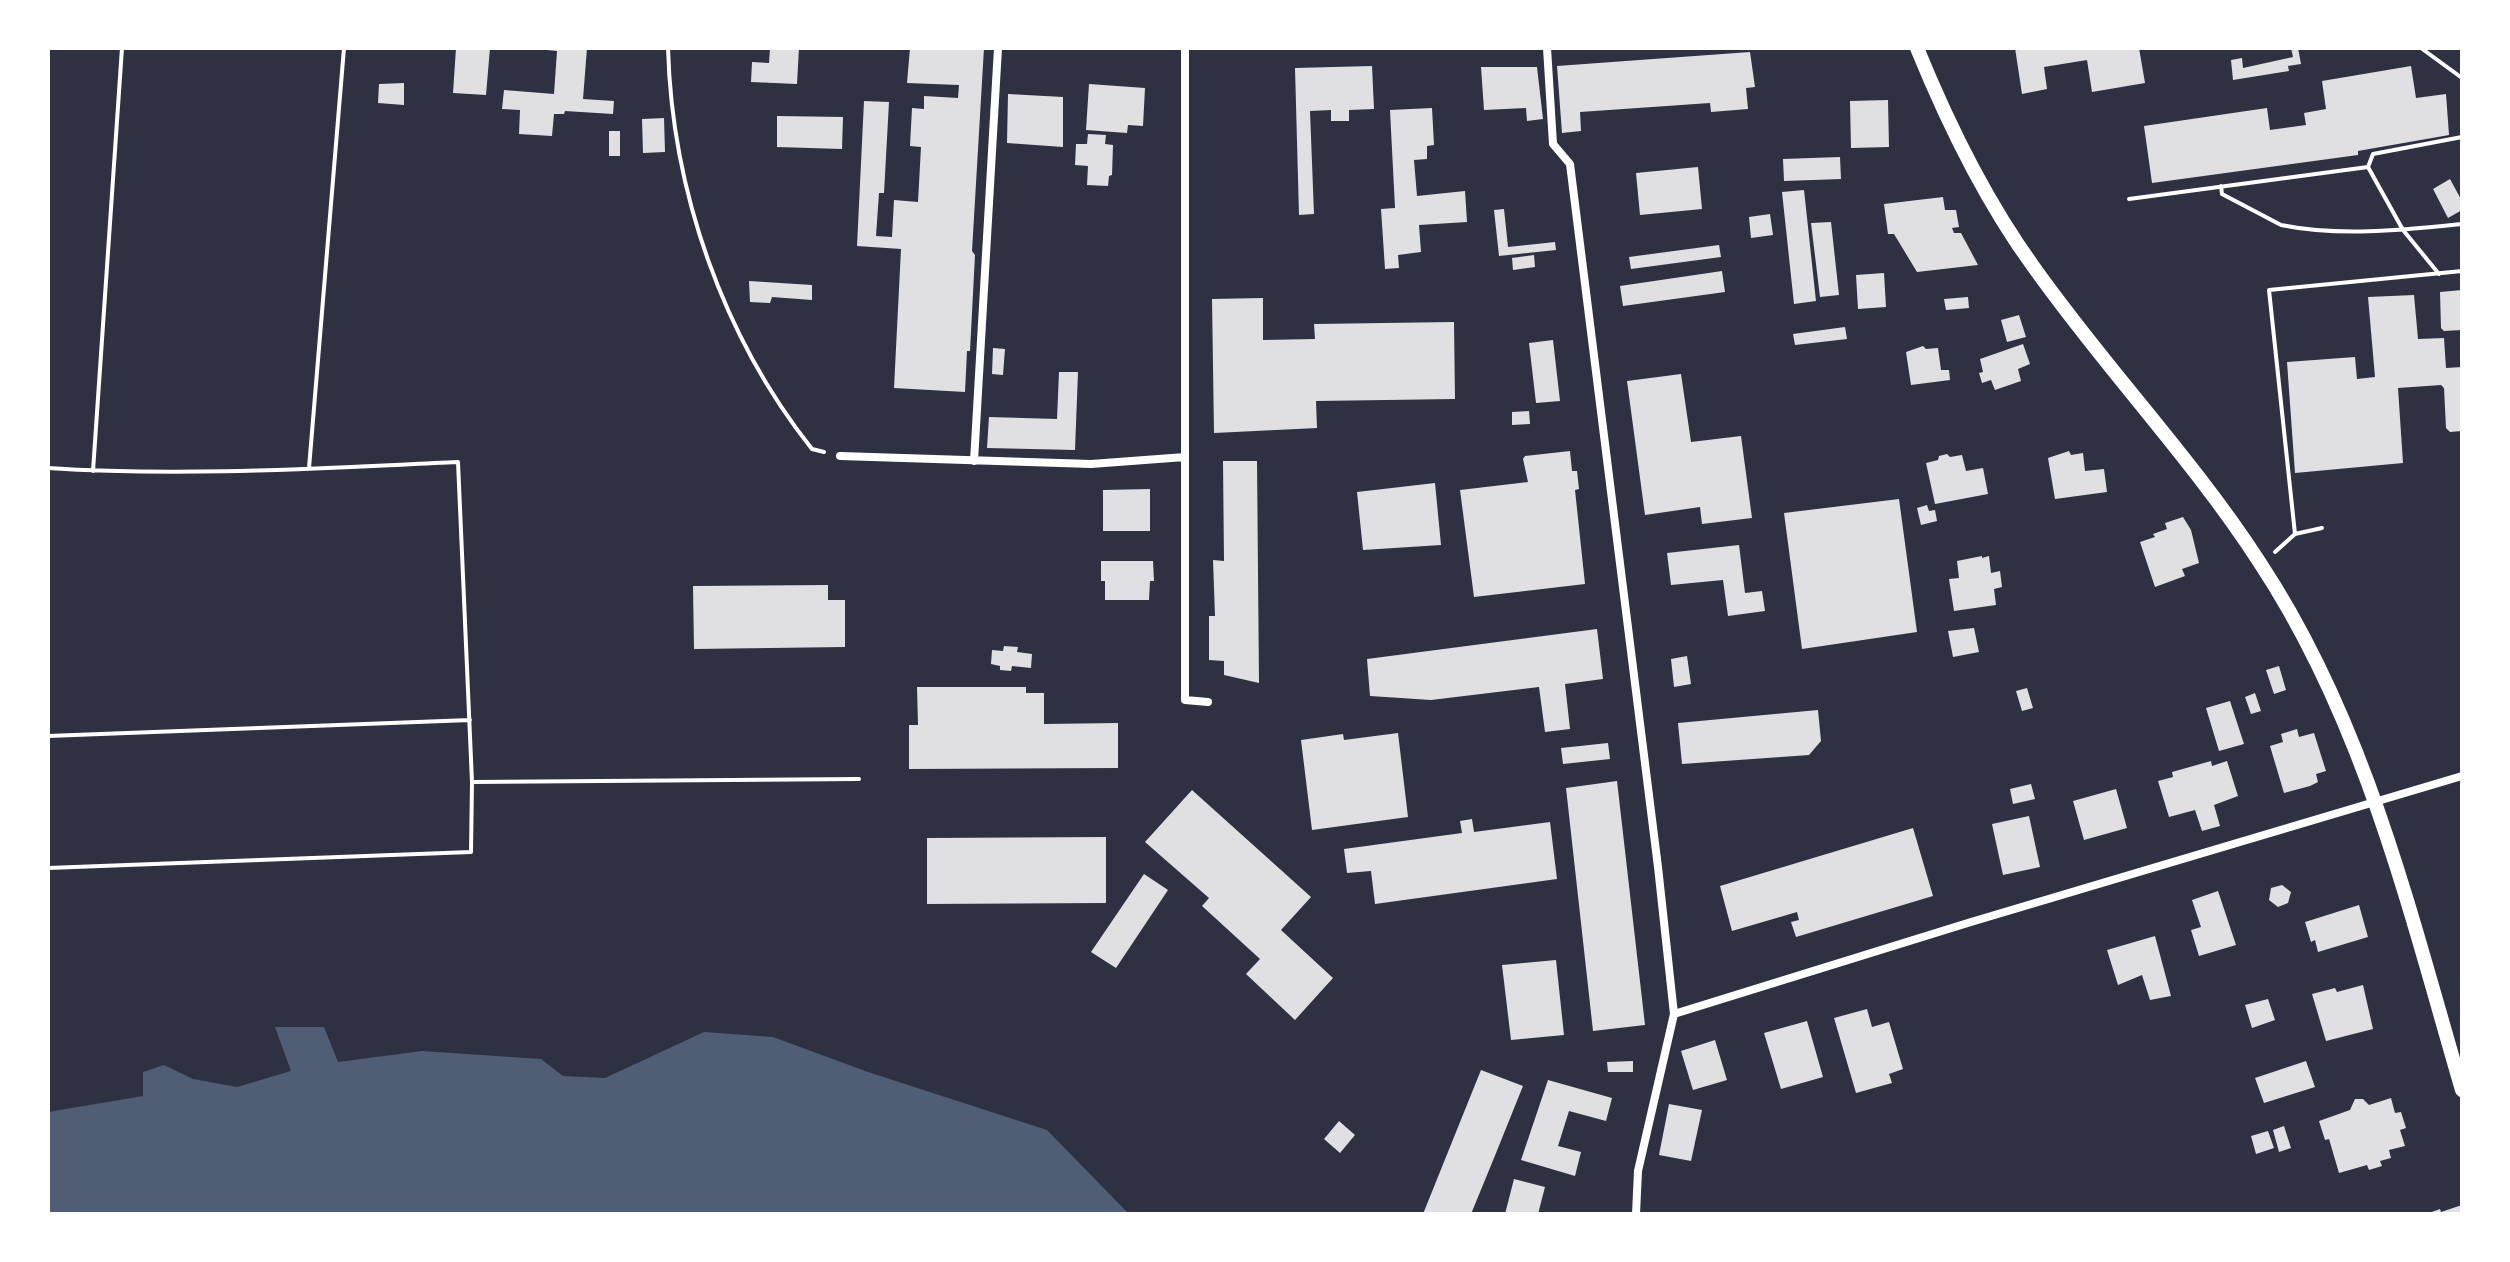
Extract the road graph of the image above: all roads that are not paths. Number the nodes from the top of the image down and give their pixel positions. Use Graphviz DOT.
graph roads {
  1 [pos="998,48"];
  2 [pos="1185,48"];
  3 [pos="1547,48"];
  4 [pos="1917,48"];
  5 [pos="840,456"];
  6 [pos="1185,457"];
  7 [pos="974,461"];
  8 [pos="1208,702"];
  9 [pos="2462,776"];
  10 [pos="2376,802"];
  11 [pos="1674,1014"];
  12 [pos="2462,1090"];
  13 [pos="1636,1214"];
  1 -- 7 [label="street"];
  2 -- 6 [label="street"];
  3 -- 11 [label="street"];
  4 -- 10 [label="street"];
  5 -- 7 [label="street"];
  6 -- 7 [label="street"];
  6 -- 8 [label="street"];
  9 -- 10 [label="street"];
  10 -- 11 [label="street"];
  10 -- 12 [label="street"];
  11 -- 13 [label="street"];
}
